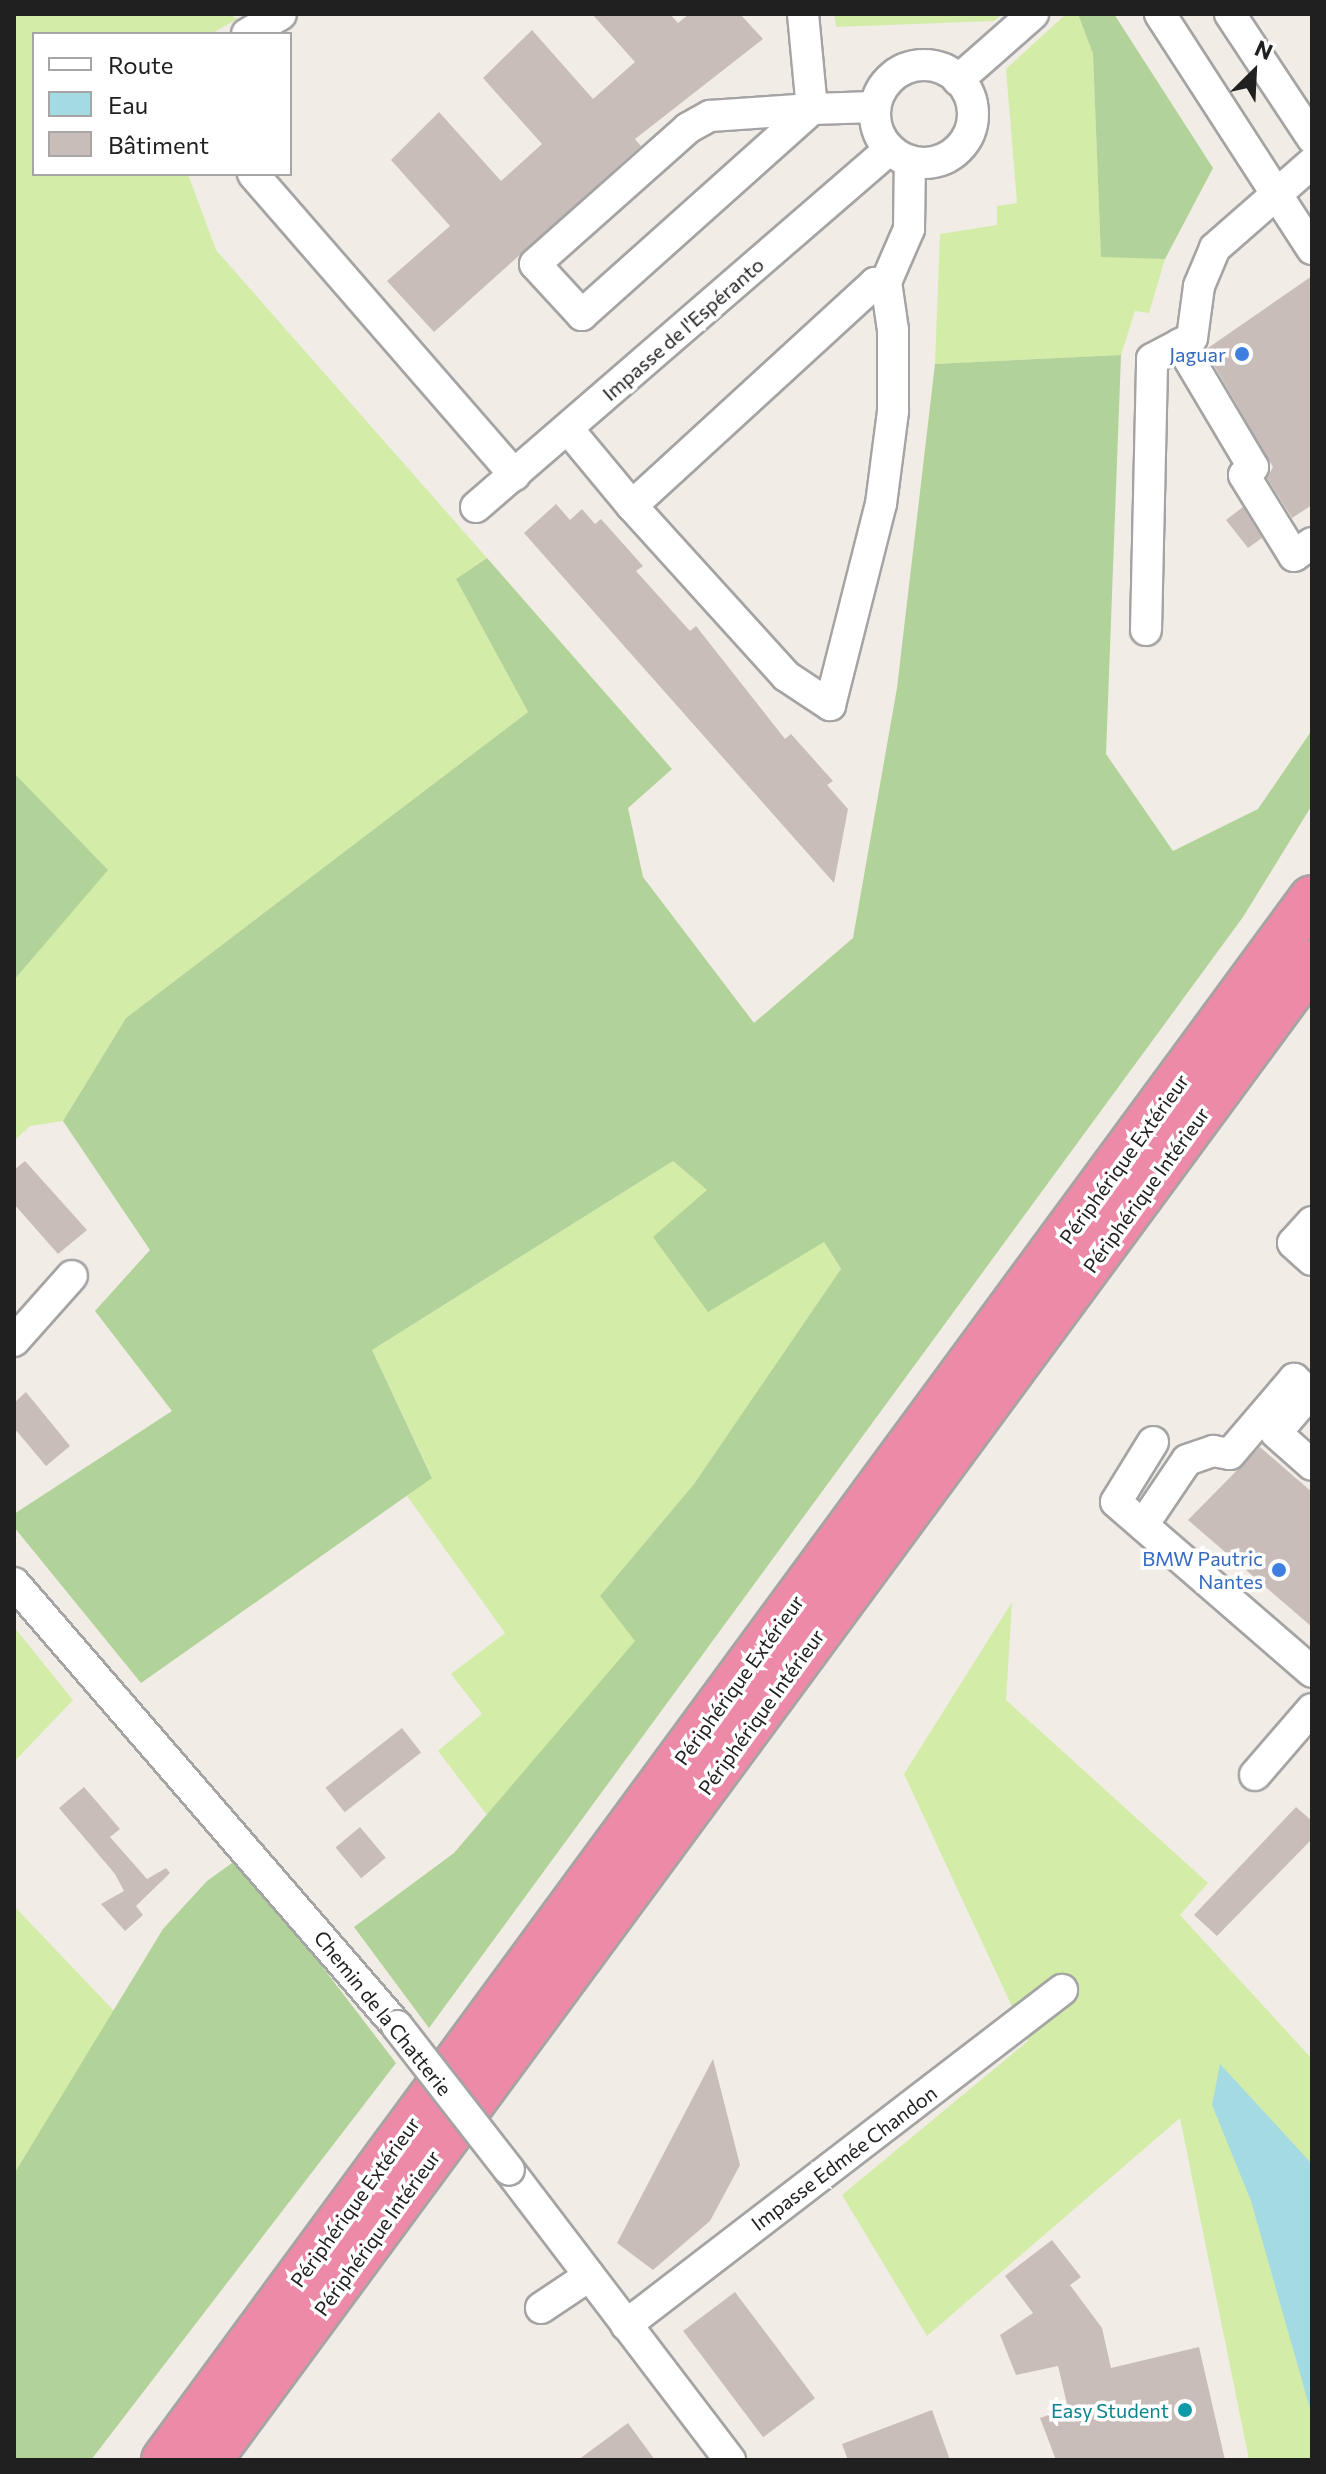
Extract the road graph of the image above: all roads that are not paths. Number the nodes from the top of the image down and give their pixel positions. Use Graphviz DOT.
graph roads {
  1 [pos="281,14"];
  2 [pos="803,14"];
  3 [pos="1033,14"];
  4 [pos="1160,14"];
  5 [pos="1230,14"];
  6 [pos="250,32"];
  7 [pos="958,80"];
  8 [pos="875,107"];
  9 [pos="812,109"];
  10 [pos="1312,138"];
  11 [pos="900,155"];
  12 [pos="1312,163"];
  13 [pos="255,176"];
  14 [pos="1277,195"];
  15 [pos="1312,249"];
  16 [pos="886,282"];
  17 [pos="1180,344"];
  18 [pos="568,429"];
  19 [pos="515,475"];
  20 [pos="632,506"];
  21 [pos="476,507"];
  22 [pos="1312,543"];
  23 [pos="1146,630"];
  24 [pos="1312,898"];
  25 [pos="1312,963"];
  26 [pos="1312,1222"];
  27 [pos="1312,1260"];
  28 [pos="72,1276"];
  29 [pos="14,1341"];
  30 [pos="1153,1442"];
  31 [pos="1312,1465"];
  32 [pos="1143,1525"];
  33 [pos="14,1583"];
  34 [pos="1312,1672"];
  35 [pos="1312,1709"];
  36 [pos="1255,1775"];
  37 [pos="1062,1990"];
  38 [pos="589,2276"];
  39 [pos="541,2308"];
  40 [pos="626,2325"];
  41 [pos="164,2460"];
  42 [pos="209,2460"];
  43 [pos="730,2460"];
  1 -- 6 [label="street"];
  2 -- 9 [label="street"];
  3 -- 7 [label="street"];
  4 -- 14 [label="street"];
  5 -- 10 [label="street"];
  7 -- 8 [label="street"];
  7 -- 11 [label="street"];
  8 -- 9 [label="street"];
  8 -- 11 [label="street"];
  9 -- 9 [label="street"];
  11 -- 16 [label="street"];
  11 -- 18 [label="street, Impasse de l'Espéranto"];
  12 -- 14 [label="street"];
  13 -- 19 [label="street"];
  14 -- 15 [label="street"];
  14 -- 17 [label="street"];
  16 -- 20 [label="street"];
  16 -- 20 [label="street"];
  17 -- 22 [label="street"];
  17 -- 23 [label="street"];
  18 -- 19 [label="street, Impasse de l'Espéranto"];
  18 -- 20 [label="street"];
  19 -- 21 [label="street, Impasse de l'Espéranto"];
  24 -- 41 [label="highway, Périphérique Extérieur"];
  25 -- 42 [label="highway, Périphérique Intérieur"];
  26 -- 27 [label="street"];
  28 -- 29 [label="street"];
  30 -- 32 [label="street"];
  31 -- 32 [label="street"];
  32 -- 34 [label="street"];
  33 -- 38 [label="street, Chemin de la Chatterie, bridge"];
  35 -- 36 [label="street"];
  37 -- 40 [label="street, Impasse Edmée Chandon"];
  38 -- 39 [label="street"];
  38 -- 40 [label="street, Chemin de la Chatterie"];
  40 -- 43 [label="street, Chemin de la Chatterie"];
}
